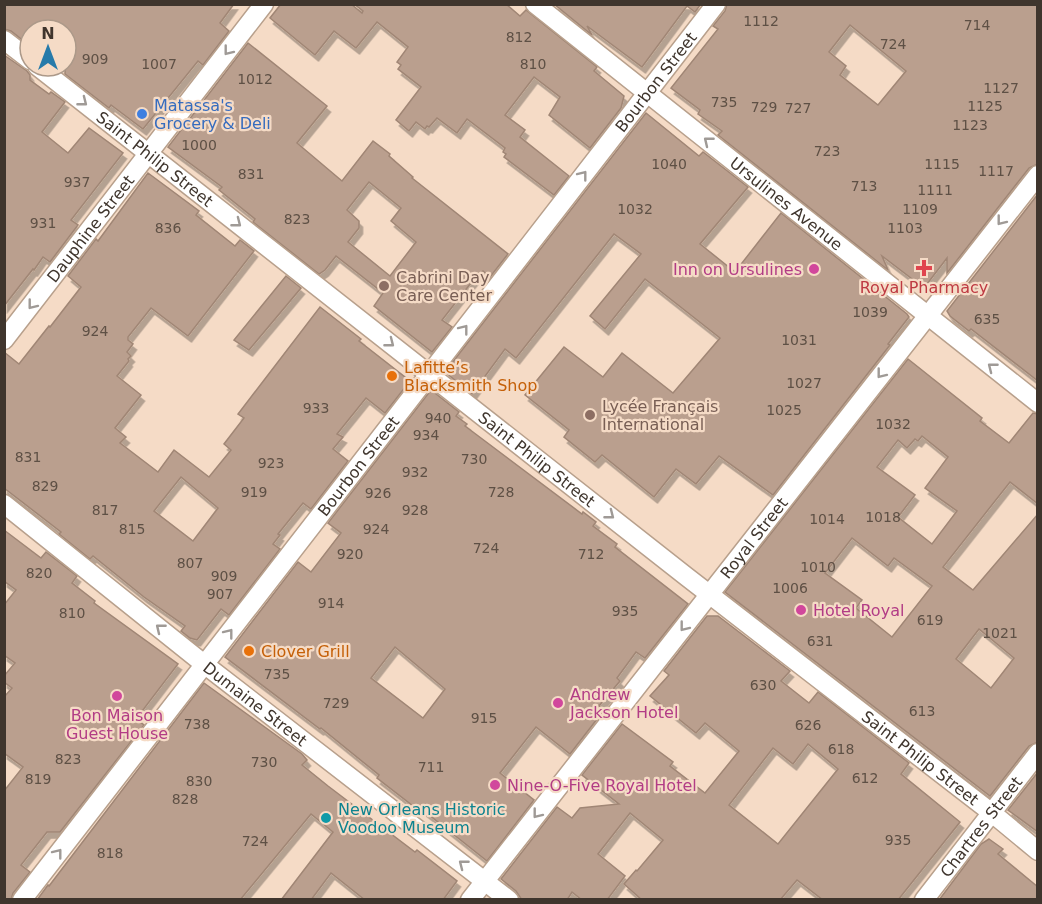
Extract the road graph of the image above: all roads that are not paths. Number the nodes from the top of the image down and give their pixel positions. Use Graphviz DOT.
graph roads {
  1 [pos="264,4"];
  2 [pos="535,4"];
  3 [pos="716,4"];
  4 [pos="4,40"];
  5 [pos="18,51"];
  6 [pos="53,78"];
  7 [pos="647,93"];
  8 [pos="149,154"];
  9 [pos="1038,175"];
  10 [pos="927,316"];
  11 [pos="4,340"];
  12 [pos="429,373"];
  13 [pos="1038,403"];
  14 [pos="4,504"];
  15 [pos="710,594"];
  16 [pos="204,664"];
  17 [pos="1038,753"];
  18 [pos="992,813"];
  19 [pos="1038,851"];
  20 [pos="485,881"];
  21 [pos="22,900"];
  22 [pos="470,900"];
  23 [pos="509,900"];
  24 [pos="924,900"];
  1 -- 8 [label="street, Dauphine Street, one-way"];
  2 -- 7 [label="street, Ursulines Avenue"];
  3 -- 7 [label="street, Bourbon Street"];
  4 -- 5 [label="street"];
  6 -- 8 [label="street, Saint Philip Street, one-way"];
  10 -- 7 [label="street, Ursulines Avenue, one-way"];
  12 -- 7 [label="street, Bourbon Street, one-way"];
  8 -- 11 [label="street, Dauphine Street, one-way"];
  8 -- 12 [label="street, Saint Philip Street, one-way"];
  9 -- 10 [label="street, Royal Street, one-way"];
  13 -- 10 [label="street, Ursulines Avenue, one-way"];
  10 -- 15 [label="street, Royal Street, one-way"];
  12 -- 15 [label="street, Saint Philip Street, one-way"];
  16 -- 12 [label="street, Bourbon Street, one-way"];
  16 -- 14 [label="street, Dumaine Street, one-way"];
  15 -- 18 [label="street, Saint Philip Street"];
  15 -- 20 [label="street, Royal Street, one-way"];
  20 -- 16 [label="street, Dumaine Street, one-way"];
  21 -- 16 [label="street, Bourbon Street, one-way"];
  17 -- 18 [label="street, Chartres Street"];
  18 -- 19 [label="street, Saint Philip Street"];
  18 -- 24 [label="street, Chartres Street"];
  20 -- 22 [label="street, Royal Street"];
  20 -- 23 [label="street, Dumaine Street"];
}
